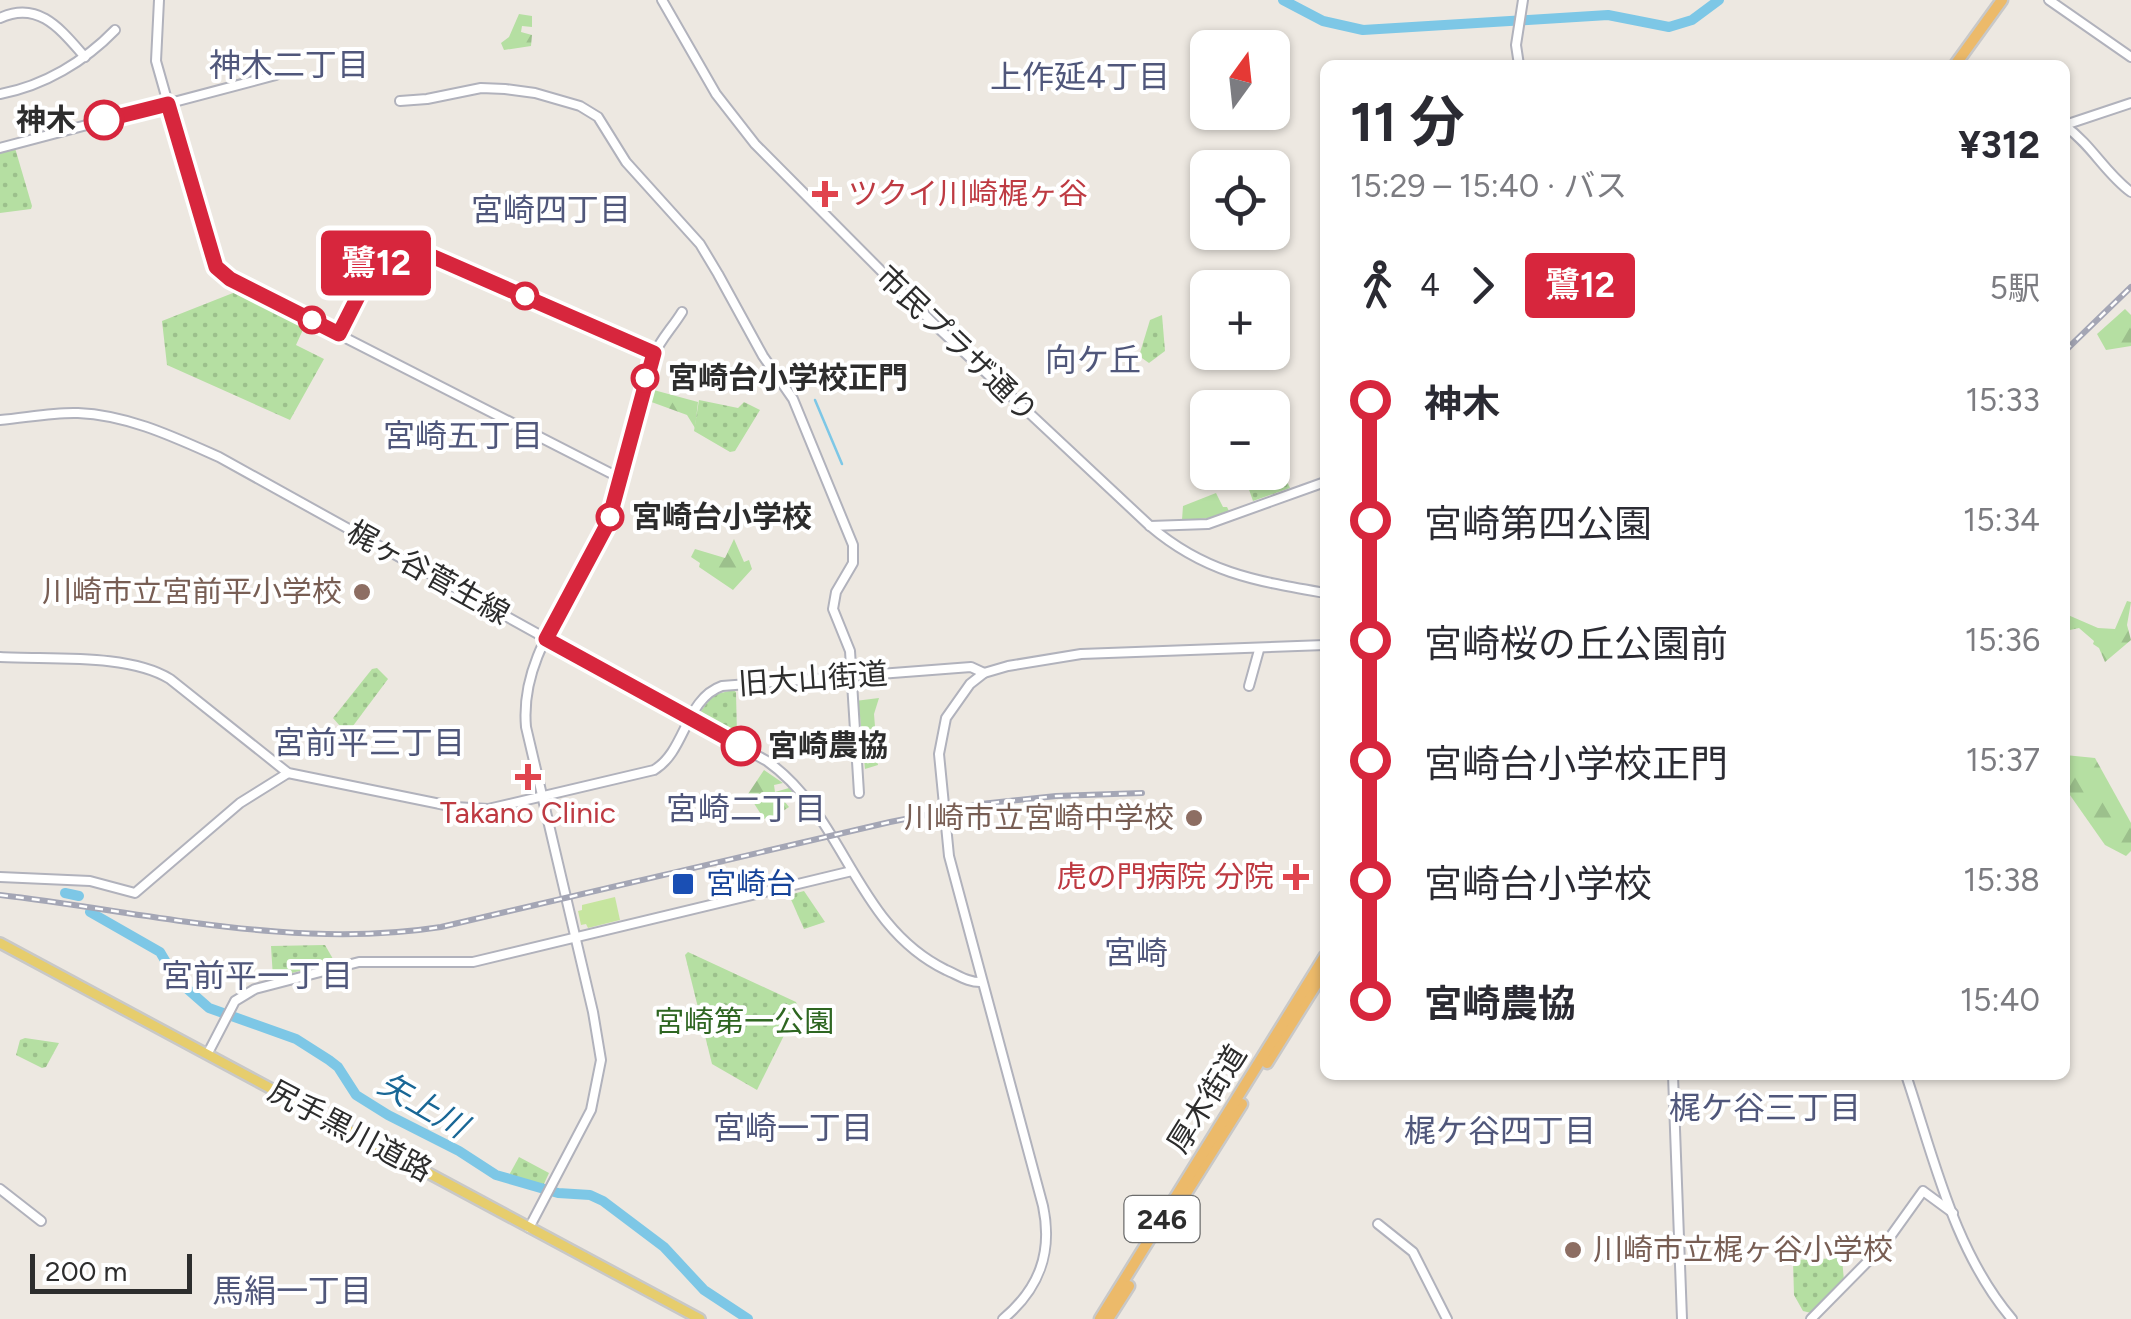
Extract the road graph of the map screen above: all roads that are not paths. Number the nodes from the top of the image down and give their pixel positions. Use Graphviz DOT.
graph roads {
  1 [pos="159,0"];
  2 [pos="662,0"];
  3 [pos="1523,0"];
  4 [pos="1993,0"];
  5 [pos="2002,0"];
  6 [pos="2049,0"];
  7 [pos="0,18"];
  8 [pos="116,30"];
  9 [pos="85,57"];
  10 [pos="2131,57"];
  11 [pos="1518,60"];
  12 [pos="1951,60"];
  13 [pos="1959,60"];
  14 [pos="276,75"];
  15 [pos="0,94"];
  16 [pos="400,101"];
  17 [pos="2131,102"];
  18 [pos="168,104"];
  19 [pos="2070,123"];
  20 [pos="2070,129"];
  21 [pos="0,148"];
  22 [pos="2131,192"];
  23 [pos="682,312"];
  24 [pos="339,334"];
  25 [pos="654,353"];
  26 [pos="0,420"];
  27 [pos="620,478"];
  28 [pos="1320,484"];
  29 [pos="1150,526"];
  30 [pos="1320,593"];
  31 [pos="546,639"];
  32 [pos="1320,646"];
  33 [pos="1259,650"];
  34 [pos="0,657"];
  35 [pos="962,668"];
  36 [pos="984,673"];
  37 [pos="851,677"];
  38 [pos="973,682"];
  39 [pos="1249,686"];
  40 [pos="691,718"];
  41 [pos="288,774"];
  42 [pos="859,793"];
  43 [pos="542,796"];
  44 [pos="852,871"];
  45 [pos="0,877"];
  46 [pos="575,938"];
  47 [pos="0,942"];
  48 [pos="1320,965"];
  49 [pos="1320,978"];
  50 [pos="982,982"];
  51 [pos="208,1053"];
  52 [pos="1674,1080"];
  53 [pos="1908,1080"];
  54 [pos="1242,1098"];
  55 [pos="1227,1121"];
  56 [pos="0,1189"];
  57 [pos="1184,1209"];
  58 [pos="1953,1213"];
  59 [pos="41,1221"];
  60 [pos="1378,1224"];
  61 [pos="529,1228"];
  62 [pos="700,1319"];
  63 [pos="1003,1319"];
  64 [pos="1096,1319"];
  65 [pos="1108,1319"];
  66 [pos="1447,1319"];
  67 [pos="1682,1319"];
  68 [pos="1812,1319"];
  69 [pos="2012,1319"];
  1 -- 18 [label="street"];
  2 -- 29 [label="street, 市民プラザ通り"];
  3 -- 11 [label="street"];
  4 -- 12 [label="highway"];
  5 -- 13 [label="highway"];
  6 -- 10 [label="street"];
  7 -- 9 [label="street"];
  8 -- 9 [label="street"];
  9 -- 15 [label="street"];
  14 -- 18 [label="street"];
  16 -- 37 [label="street"];
  17 -- 19 [label="street"];
  18 -- 21 [label="street"];
  18 -- 24 [label="street"];
  20 -- 22 [label="street"];
  23 -- 25 [label="street"];
  24 -- 25 [label="street"];
  24 -- 27 [label="street"];
  25 -- 27 [label="street"];
  26 -- 31 [label="street, 梶ヶ谷菅生線"];
  27 -- 31 [label="street"];
  28 -- 29 [label="street"];
  29 -- 30 [label="street, 市民プラザ通り"];
  31 -- 40 [label="street, 梶ヶ谷菅生線"];
  31 -- 43 [label="street"];
  32 -- 33 [label="street, 旧大山街道"];
  33 -- 36 [label="street, 旧大山街道"];
  33 -- 39 [label="street"];
  34 -- 41 [label="street, 旧大山街道"];
  35 -- 36 [label="street, 旧大山街道"];
  35 -- 37 [label="street, 旧大山街道"];
  35 -- 38 [label="street"];
  36 -- 38 [label="street"];
  37 -- 40 [label="street, 旧大山街道"];
  37 -- 42 [label="street"];
  38 -- 50 [label="street"];
  40 -- 43 [label="street, 旧大山街道"];
  40 -- 44 [label="street, 梶ヶ谷菅生線"];
  41 -- 43 [label="street, 旧大山街道"];
  41 -- 45 [label="street"];
  43 -- 46 [label="street"];
  44 -- 46 [label="street"];
  44 -- 50 [label="street, 梶ヶ谷菅生線"];
  46 -- 51 [label="street"];
  46 -- 61 [label="street"];
  47 -- 51 [label="main road, 尻手黒川道路"];
  48 -- 54 [label="highway, 厚木街道 / 246"];
  49 -- 54 [label="highway, 厚木街道 / 246"];
  50 -- 63 [label="street"];
  51 -- 61 [label="main road, 尻手黒川道路"];
  52 -- 67 [label="street"];
  53 -- 58 [label="street"];
  54 -- 55 [label="highway, 厚木街道 / 246"];
  54 -- 57 [label="highway"];
  54 -- 64 [label="highway"];
  55 -- 64 [label="highway, 厚木街道 / 246"];
  55 -- 65 [label="highway, 厚木街道 / 246"];
  56 -- 59 [label="street"];
  58 -- 68 [label="street"];
  58 -- 69 [label="street"];
  60 -- 66 [label="street"];
  61 -- 62 [label="main road, 尻手黒川道路"];
}
